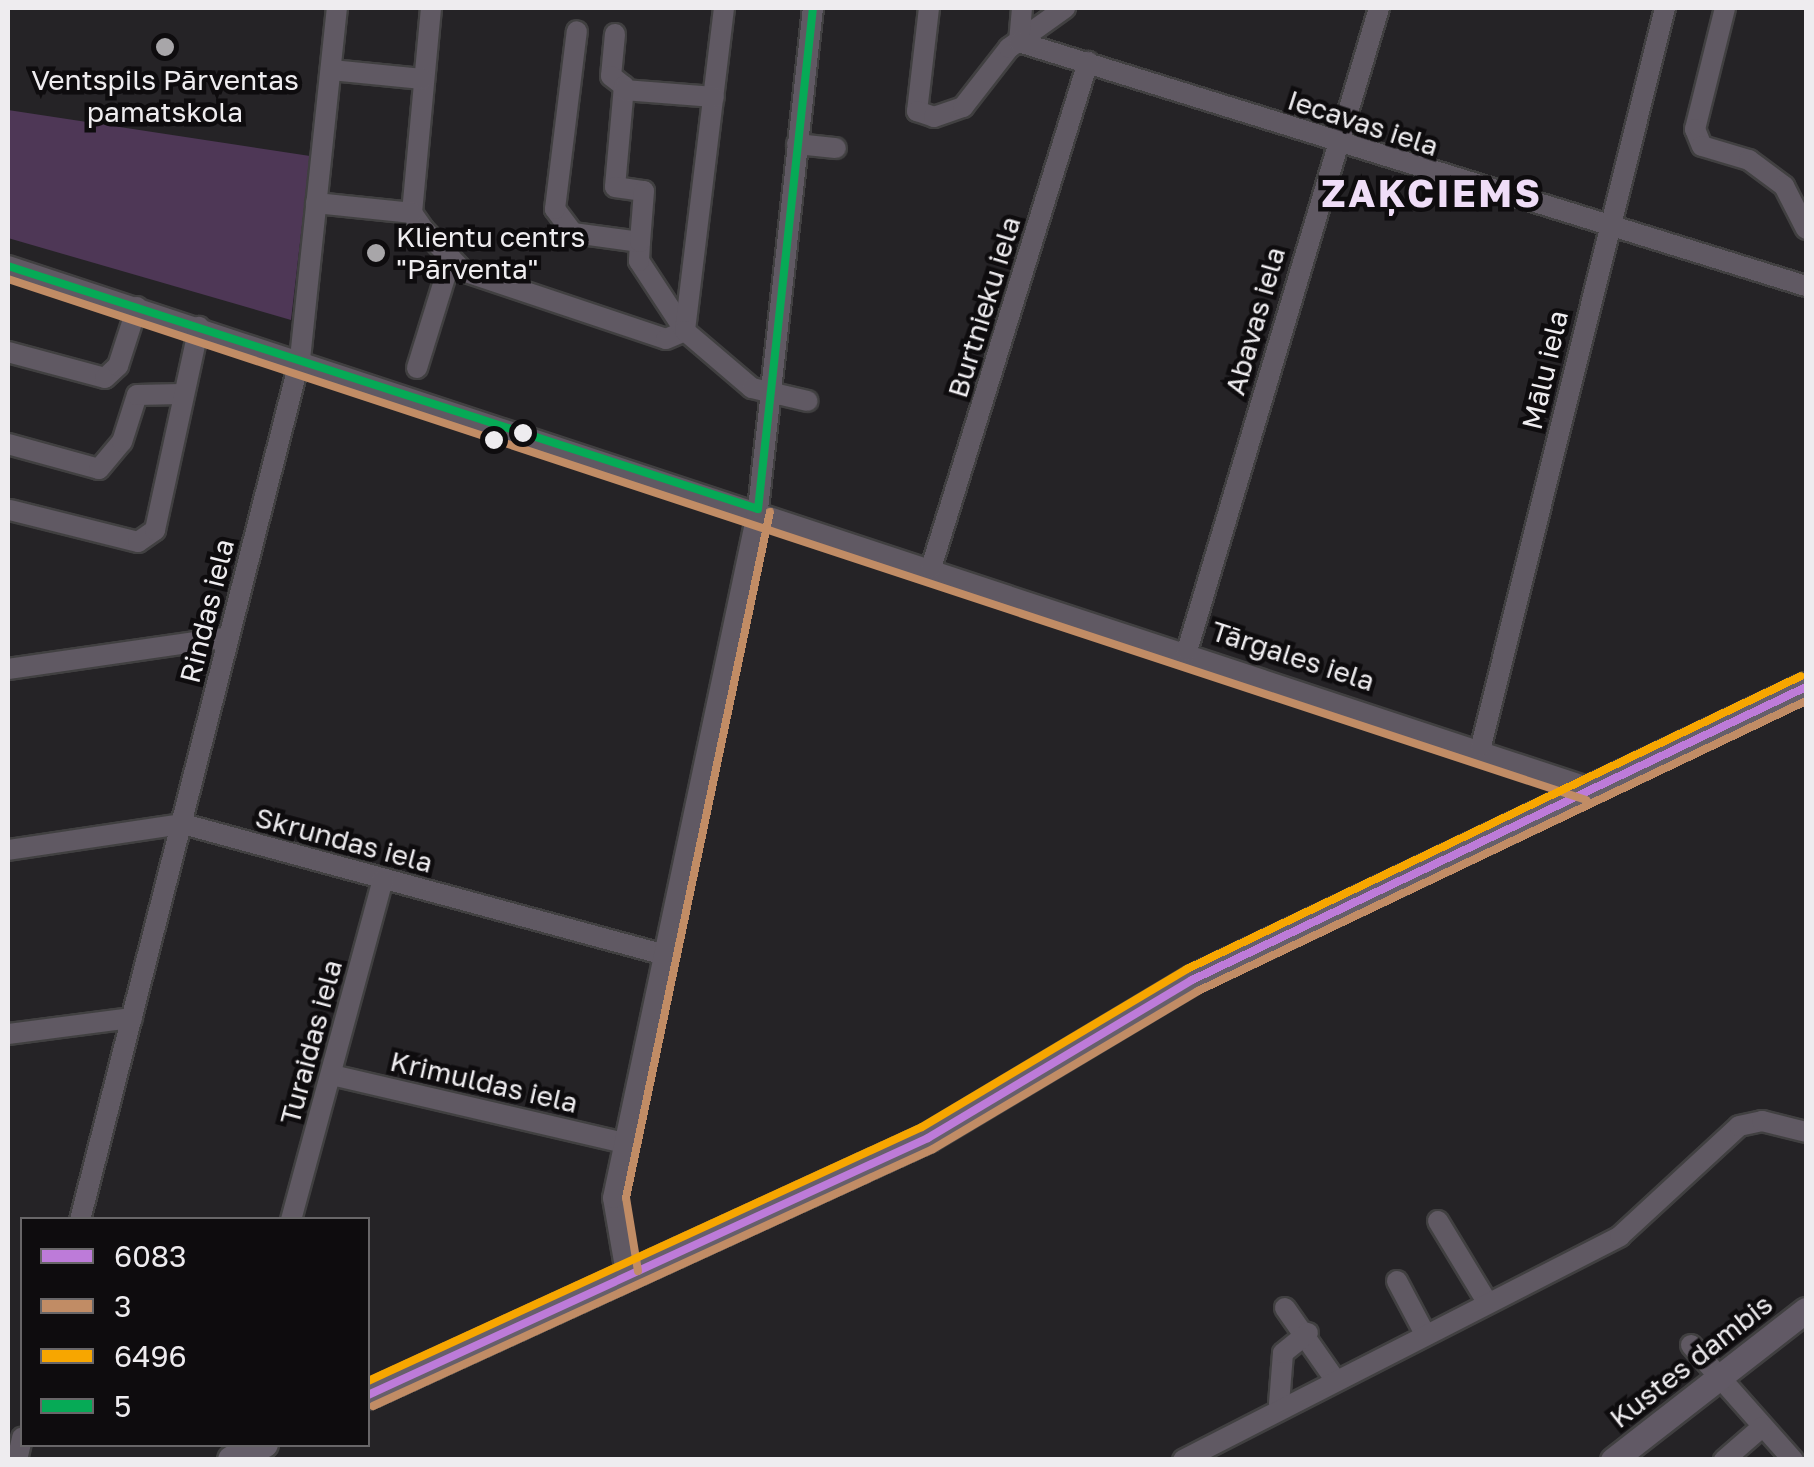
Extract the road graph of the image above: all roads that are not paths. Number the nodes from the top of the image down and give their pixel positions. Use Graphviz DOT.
graph roads {
  1 [pos="337,8"];
  2 [pos="431,8"];
  3 [pos="724,8"];
  4 [pos="813,8"];
  5 [pos="929,8"];
  6 [pos="1022,8"];
  7 [pos="1065,8"];
  8 [pos="1379,8"];
  9 [pos="1664,8"];
  10 [pos="1725,8"];
  11 [pos="576,31"];
  12 [pos="615,34"];
  13 [pos="1019,42"];
  14 [pos="1088,62"];
  15 [pos="330,70"];
  16 [pos="423,79"];
  17 [pos="624,90"];
  18 [pos="714,97"];
  19 [pos="1336,143"];
  20 [pos="797,144"];
  21 [pos="836,148"];
  22 [pos="316,204"];
  23 [pos="412,213"];
  24 [pos="1806,230"];
  25 [pos="1606,231"];
  26 [pos="640,242"];
  27 [pos="451,258"];
  28 [pos="8,266"];
  29 [pos="1806,286"];
  30 [pos="136,307"];
  31 [pos="199,327"];
  32 [pos="685,332"];
  33 [pos="8,352"];
  34 [pos="300,359"];
  35 [pos="417,368"];
  36 [pos="182,394"];
  37 [pos="771,395"];
  38 [pos="808,401"];
  39 [pos="8,444"];
  40 [pos="758,508"];
  41 [pos="10,510"];
  42 [pos="931,568"];
  43 [pos="229,638"];
  44 [pos="1187,651"];
  45 [pos="8,669"];
  46 [pos="1806,687"];
  47 [pos="1482,746"];
  48 [pos="1590,788"];
  49 [pos="183,824"];
  50 [pos="8,850"];
  51 [pos="383,879"];
  52 [pos="663,954"];
  53 [pos="132,1018"];
  54 [pos="8,1034"];
  55 [pos="332,1076"];
  56 [pos="1806,1132"];
  57 [pos="624,1143"];
  58 [pos="81,1217"];
  59 [pos="292,1217"];
  60 [pos="1438,1221"];
  61 [pos="626,1273"];
  62 [pos="1397,1280"];
  63 [pos="1487,1302"];
  64 [pos="1285,1308"];
  65 [pos="1806,1310"];
  66 [pos="1424,1332"];
  67 [pos="1308,1333"];
  68 [pos="1692,1345"];
  69 [pos="1716,1375"];
  70 [pos="1332,1376"];
  71 [pos="370,1394"];
  72 [pos="1279,1404"];
  73 [pos="1762,1427"];
  74 [pos="258,1447"];
  75 [pos="232,1460"];
  76 [pos="1183,1460"];
  77 [pos="1614,1460"];
  78 [pos="1724,1460"];
  79 [pos="1793,1460"];
  1 -- 15 [label="street, Rindas iela"];
  2 -- 16 [label="street"];
  3 -- 18 [label="street"];
  4 -- 20 [label="street"];
  5 -- 13 [label="street"];
  6 -- 13 [label="street"];
  7 -- 13 [label="street"];
  8 -- 19 [label="street, Abavas iela"];
  9 -- 25 [label="street, Mālu iela"];
  10 -- 24 [label="street"];
  11 -- 26 [label="street"];
  12 -- 17 [label="street"];
  13 -- 14 [label="street, Iecavas iela"];
  14 -- 19 [label="street, Iecavas iela"];
  14 -- 42 [label="street, Burtnieku iela"];
  15 -- 16 [label="street"];
  15 -- 22 [label="street, Rindas iela"];
  16 -- 23 [label="street"];
  17 -- 18 [label="street"];
  17 -- 26 [label="street"];
  18 -- 32 [label="street"];
  19 -- 25 [label="street, Iecavas iela"];
  19 -- 44 [label="street, Abavas iela"];
  20 -- 21 [label="street"];
  20 -- 37 [label="street"];
  22 -- 23 [label="street"];
  22 -- 34 [label="street, Rindas iela"];
  23 -- 27 [label="street"];
  25 -- 29 [label="street, Iecavas iela"];
  25 -- 47 [label="street, Mālu iela"];
  26 -- 32 [label="street"];
  27 -- 32 [label="street"];
  27 -- 35 [label="street"];
  28 -- 30 [label="street, Tārgales iela"];
  30 -- 31 [label="street, Tārgales iela"];
  30 -- 33 [label="street"];
  31 -- 34 [label="street, Tārgales iela"];
  31 -- 36 [label="street"];
  32 -- 37 [label="street"];
  34 -- 40 [label="street, Tārgales iela"];
  34 -- 43 [label="street, Rindas iela"];
  36 -- 39 [label="street"];
  36 -- 41 [label="street"];
  37 -- 38 [label="street"];
  37 -- 40 [label="street"];
  40 -- 42 [label="street, Tārgales iela"];
  40 -- 52 [label="street"];
  42 -- 44 [label="street, Tārgales iela"];
  43 -- 45 [label="street"];
  43 -- 49 [label="street, Rindas iela"];
  44 -- 47 [label="street, Tārgales iela"];
  46 -- 48 [label="highway"];
  47 -- 48 [label="street, Tārgales iela"];
  48 -- 61 [label="highway"];
  49 -- 50 [label="street, Skrundas iela"];
  49 -- 51 [label="street, Skrundas iela"];
  49 -- 53 [label="street, Rindas iela"];
  51 -- 52 [label="street, Skrundas iela"];
  51 -- 55 [label="street, Turaidas iela"];
  52 -- 57 [label="street"];
  53 -- 54 [label="street"];
  53 -- 58 [label="street, Rindas iela"];
  55 -- 57 [label="street, Krimuldas iela"];
  55 -- 59 [label="street, Turaidas iela"];
  56 -- 63 [label="street"];
  57 -- 61 [label="street"];
  60 -- 63 [label="street"];
  61 -- 71 [label="highway"];
  62 -- 66 [label="street"];
  63 -- 66 [label="street"];
  64 -- 67 [label="street"];
  65 -- 69 [label="main road, Kustes dambis"];
  66 -- 70 [label="street"];
  67 -- 70 [label="street"];
  67 -- 72 [label="street"];
  68 -- 69 [label="street"];
  69 -- 73 [label="street"];
  69 -- 77 [label="main road, Kustes dambis"];
  70 -- 72 [label="street"];
  72 -- 76 [label="street"];
  73 -- 78 [label="street"];
  73 -- 79 [label="street"];
  74 -- 75 [label="highway"];
}
